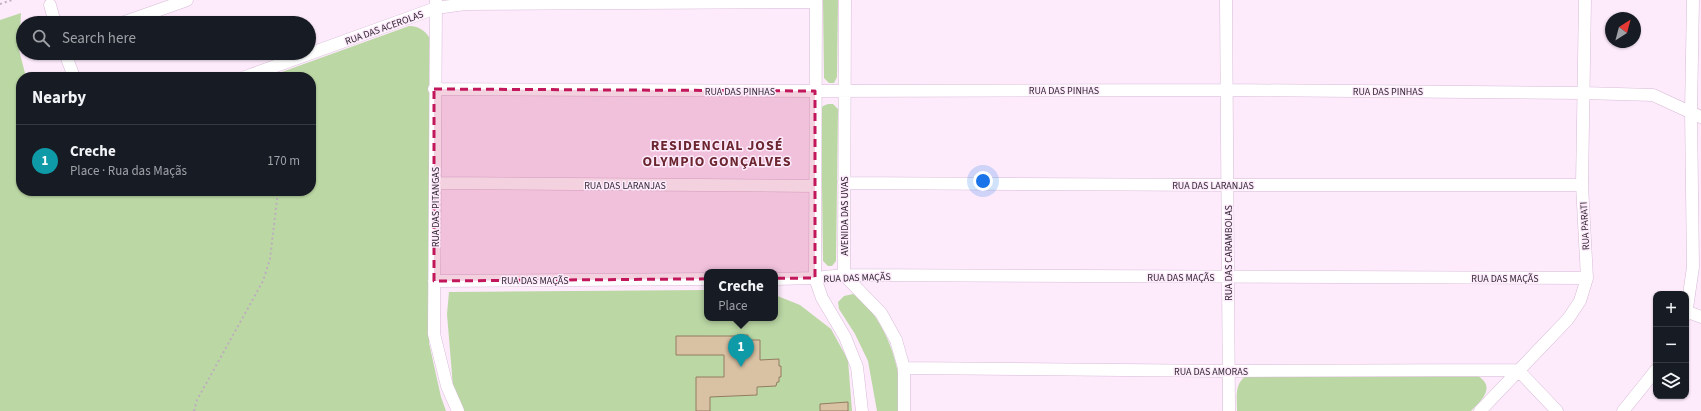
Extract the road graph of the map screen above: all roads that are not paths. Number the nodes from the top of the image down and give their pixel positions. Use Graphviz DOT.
graph roads {
  1 [pos="187,0"];
  2 [pos="845,0"];
  3 [pos="1226,0"];
  4 [pos="1585,0"];
  5 [pos="1693,0"];
  6 [pos="816,1"];
  7 [pos="436,4"];
  8 [pos="50,5"];
  9 [pos="53,16"];
  10 [pos="142,16"];
  11 [pos="1697,18"];
  12 [pos="316,50"];
  13 [pos="68,60"];
  14 [pos="289,60"];
  15 [pos="72,72"];
  16 [pos="258,72"];
  17 [pos="434,89"];
  18 [pos="1227,90"];
  19 [pos="844,91"];
  20 [pos="815,92"];
  21 [pos="1583,93"];
  22 [pos="1696,114"];
  23 [pos="844,182"];
  24 [pos="435,183"];
  25 [pos="1228,185"];
  26 [pos="1582,185"];
  27 [pos="814,186"];
  28 [pos="844,275"];
  29 [pos="1228,277"];
  30 [pos="815,278"];
  31 [pos="1587,278"];
  32 [pos="704,279"];
  33 [pos="778,279"];
  34 [pos="434,281"];
  35 [pos="1689,298"];
  36 [pos="1689,314"];
  37 [pos="1701,317"];
  38 [pos="904,368"];
  39 [pos="1518,370"];
  40 [pos="1229,371"];
  41 [pos="1653,374"];
  42 [pos="458,411"];
  43 [pos="862,411"];
  44 [pos="904,411"];
  45 [pos="1229,411"];
  46 [pos="1480,411"];
  47 [pos="1557,411"];
  48 [pos="1623,411"];
  1 -- 10 [label="street"];
  2 -- 19 [label="street, AVENIDA DAS UVAS"];
  3 -- 18 [label="street, RUA DAS CARAMBOLAS"];
  4 -- 21 [label="street, RUA PARATI"];
  5 -- 11 [label="street"];
  6 -- 7 [label="street, RUA DAS ACEROLAS"];
  6 -- 20 [label="street"];
  7 -- 12 [label="street, RUA DAS ACEROLAS"];
  7 -- 17 [label="street, RUA DAS PITANGAS"];
  8 -- 9 [label="street"];
  11 -- 22 [label="street"];
  13 -- 15 [label="street"];
  14 -- 16 [label="street, RUA DAS ACEROLAS"];
  17 -- 20 [label="street, RUA DAS PINHAS"];
  17 -- 24 [label="street, RUA DAS PITANGAS"];
  18 -- 19 [label="street, RUA DAS PINHAS"];
  18 -- 21 [label="street, RUA DAS PINHAS"];
  18 -- 25 [label="street, RUA DAS CARAMBOLAS"];
  19 -- 20 [label="street, RUA DAS PINHAS"];
  19 -- 23 [label="street, AVENIDA DAS UVAS"];
  20 -- 27 [label="street"];
  21 -- 22 [label="street, RUA DAS PINHAS"];
  21 -- 26 [label="street, RUA PARATI"];
  22 -- 35 [label="street"];
  23 -- 25 [label="street, RUA DAS LARANJAS"];
  23 -- 28 [label="street, AVENIDA DAS UVAS"];
  24 -- 27 [label="street, RUA DAS LARANJAS"];
  24 -- 34 [label="street, RUA DAS PITANGAS"];
  25 -- 26 [label="street, RUA DAS LARANJAS"];
  25 -- 29 [label="street, RUA DAS CARAMBOLAS"];
  26 -- 31 [label="street, RUA PARATI"];
  27 -- 30 [label="street"];
  28 -- 29 [label="street, RUA DAS MAÇÃS"];
  28 -- 30 [label="street, RUA DAS MAÇÃS"];
  28 -- 38 [label="street"];
  29 -- 31 [label="street, RUA DAS MAÇÃS"];
  29 -- 40 [label="street, RUA DAS CARAMBOLAS"];
  30 -- 33 [label="street, RUA DAS MAÇÃS"];
  30 -- 43 [label="street"];
  31 -- 39 [label="street, RUA PARATI"];
  32 -- 34 [label="street, RUA DAS MAÇÃS"];
  34 -- 42 [label="street, RUA DAS PITANGAS"];
  36 -- 37 [label="street"];
  38 -- 40 [label="street, RUA DAS AMORAS"];
  38 -- 44 [label="street"];
  39 -- 40 [label="street, RUA DAS AMORAS"];
  39 -- 46 [label="street, RUA PARATI"];
  39 -- 47 [label="street"];
  40 -- 45 [label="street, RUA DAS CARAMBOLAS"];
  41 -- 48 [label="street"];
}
